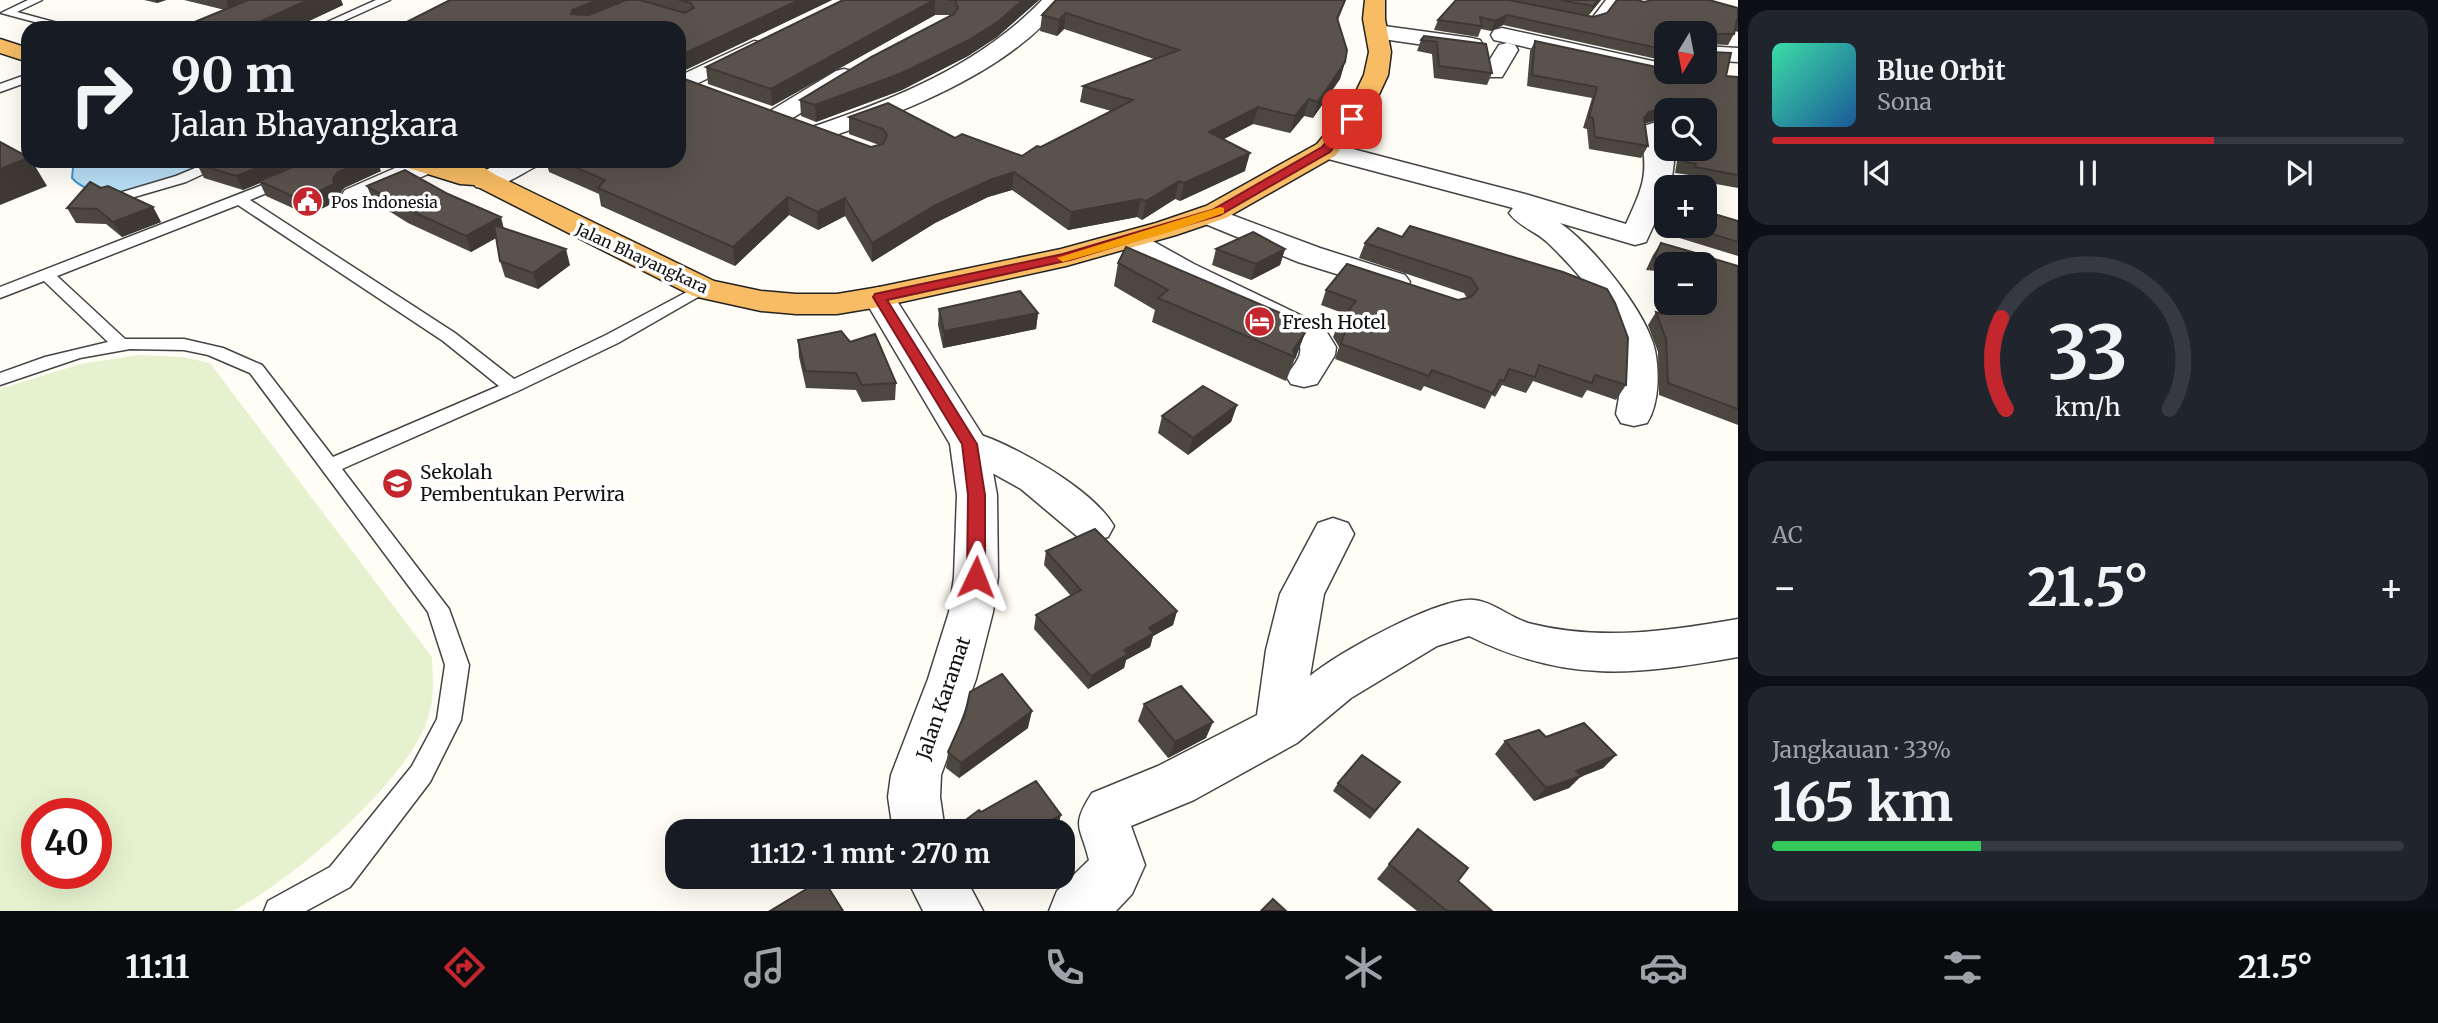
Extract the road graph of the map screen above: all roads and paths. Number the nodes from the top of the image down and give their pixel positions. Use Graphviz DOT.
graph roads {
  1 [pos="37,0"];
  2 [pos="1054,0"];
  3 [pos="1376,0"];
  4 [pos="1611,0"];
  5 [pos="385,2"];
  6 [pos="1564,19"];
  7 [pos="41,21"];
  8 [pos="337,21"];
  9 [pos="356,21"];
  10 [pos="1377,32"];
  11 [pos="0,33"];
  12 [pos="1738,33"];
  13 [pos="1738,39"];
  14 [pos="771,40"];
  15 [pos="1507,41"];
  16 [pos="1738,48"];
  17 [pos="21,49"];
  18 [pos="1717,54"];
  19 [pos="1738,55"];
  20 [pos="862,66"];
  21 [pos="1654,69"];
  22 [pos="1494,72"];
  23 [pos="21,80"];
  24 [pos="686,81"];
  25 [pos="686,87"];
  26 [pos="0,88"];
  27 [pos="21,89"];
  28 [pos="0,95"];
  29 [pos="715,97"];
  30 [pos="1653,131"];
  31 [pos="818,133"];
  32 [pos="853,146"];
  33 [pos="1326,150"];
  34 [pos="207,168"];
  35 [pos="317,168"];
  36 [pos="416,168"];
  37 [pos="440,168"];
  38 [pos="511,168"];
  39 [pos="486,181"];
  40 [pos="124,196"];
  41 [pos="355,196"];
  42 [pos="237,198"];
  43 [pos="1515,200"];
  44 [pos="1208,215"];
  45 [pos="1129,240"];
  46 [pos="47,275"];
  47 [pos="704,289"];
  48 [pos="1415,289"];
  49 [pos="0,293"];
  50 [pos="879,297"];
  51 [pos="120,344"];
  52 [pos="1304,376"];
  53 [pos="0,379"];
  54 [pos="513,387"];
  55 [pos="1634,414"];
  56 [pos="970,444"];
  57 [pos="330,467"];
  58 [pos="1093,526"];
  59 [pos="1333,534"];
  60 [pos="1738,638"];
  61 [pos="1280,728"];
  62 [pos="918,819"];
  63 [pos="941,889"];
  64 [pos="278,911"];
  65 [pos="955,911"];
  66 [pos="1077,911"];
  1 -- 7 [label="lane"];
  2 -- 31 [label="street"];
  3 -- 10 [label="highway, Jalan Bhayangkara"];
  4 -- 6 [label="lane"];
  5 -- 8 [label="lane"];
  5 -- 9 [label="lane"];
  10 -- 15 [label="street"];
  10 -- 33 [label="highway, Jalan Bhayangkara"];
  11 -- 17 [label="highway"];
  12 -- 13 [label="street"];
  14 -- 24 [label="street"];
  15 -- 21 [label="street"];
  15 -- 22 [label="street"];
  16 -- 19 [label="street"];
  18 -- 19 [label="street"];
  20 -- 31 [label="street"];
  23 -- 26 [label="lane"];
  25 -- 29 [label="street"];
  27 -- 28 [label="lane"];
  30 -- 43 [label="street"];
  31 -- 32 [label="street"];
  33 -- 43 [label="street"];
  33 -- 44 [label="highway, Jalan Bhayangkara"];
  34 -- 40 [label="lane"];
  35 -- 42 [label="lane"];
  36 -- 41 [label="street"];
  37 -- 39 [label="highway, Jalan Bhayangkara"];
  38 -- 39 [label="street"];
  39 -- 47 [label="highway, Jalan Bhayangkara"];
  42 -- 46 [label="lane"];
  42 -- 54 [label="lane"];
  43 -- 55 [label="street"];
  44 -- 45 [label="highway, Jalan Bhayangkara"];
  44 -- 48 [label="street"];
  45 -- 50 [label="highway, Jalan Bhayangkara"];
  45 -- 52 [label="street"];
  46 -- 49 [label="lane"];
  46 -- 51 [label="lane"];
  47 -- 50 [label="highway, Jalan Bhayangkara"];
  47 -- 54 [label="lane"];
  50 -- 56 [label="street, Jalan Karamat"];
  51 -- 53 [label="lane"];
  51 -- 57 [label="lane"];
  54 -- 57 [label="lane"];
  56 -- 58 [label="street"];
  56 -- 62 [label="street, Jalan Karamat"];
  57 -- 64 [label="lane"];
  59 -- 61 [label="street"];
  60 -- 61 [label="street"];
  61 -- 66 [label="street"];
  63 -- 65 [label="street"];
}
